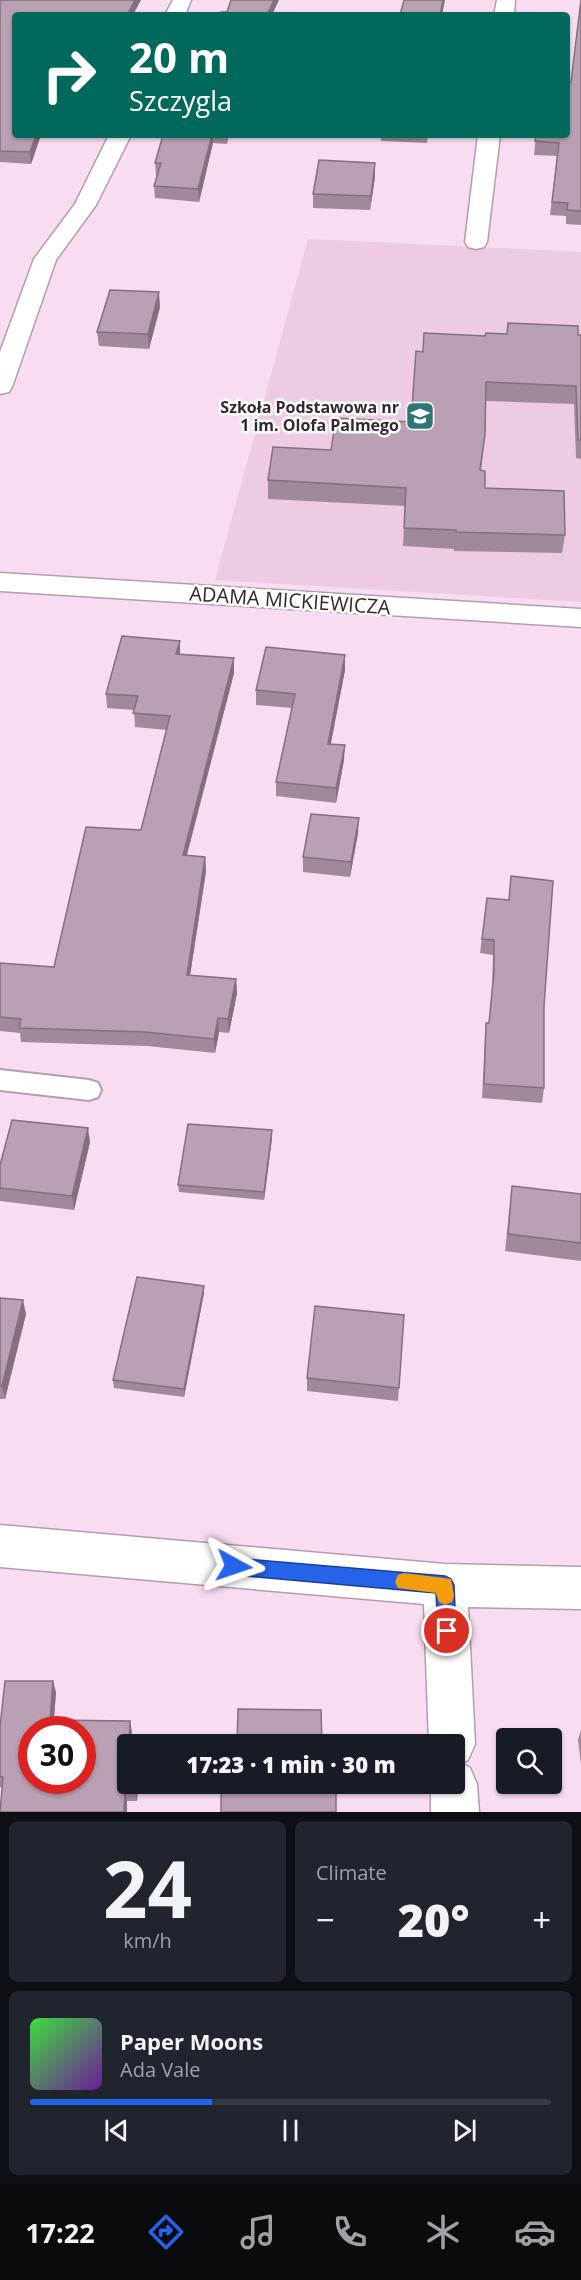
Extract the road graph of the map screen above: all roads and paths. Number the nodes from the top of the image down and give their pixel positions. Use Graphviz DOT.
graph roads {
  1 [pos="118,138"];
  2 [pos="489,138"];
  3 [pos="476,242"];
  4 [pos="0,387"];
  5 [pos="0,582"];
  6 [pos="581,618"];
  7 [pos="0,1080"];
  8 [pos="89,1090"];
  9 [pos="0,1546"];
  10 [pos="445,1585"];
  11 [pos="581,1587"];
  12 [pos="452,1734"];
  13 [pos="454,1794"];
  14 [pos="455,1812"];
  1 -- 4 [label="street"];
  2 -- 3 [label="street"];
  5 -- 6 [label="street, ADAMA MICKIEWICZA"];
  7 -- 8 [label="lane"];
  9 -- 10 [label="street"];
  10 -- 11 [label="street"];
  10 -- 12 [label="street"];
  13 -- 14 [label="street"];
}
